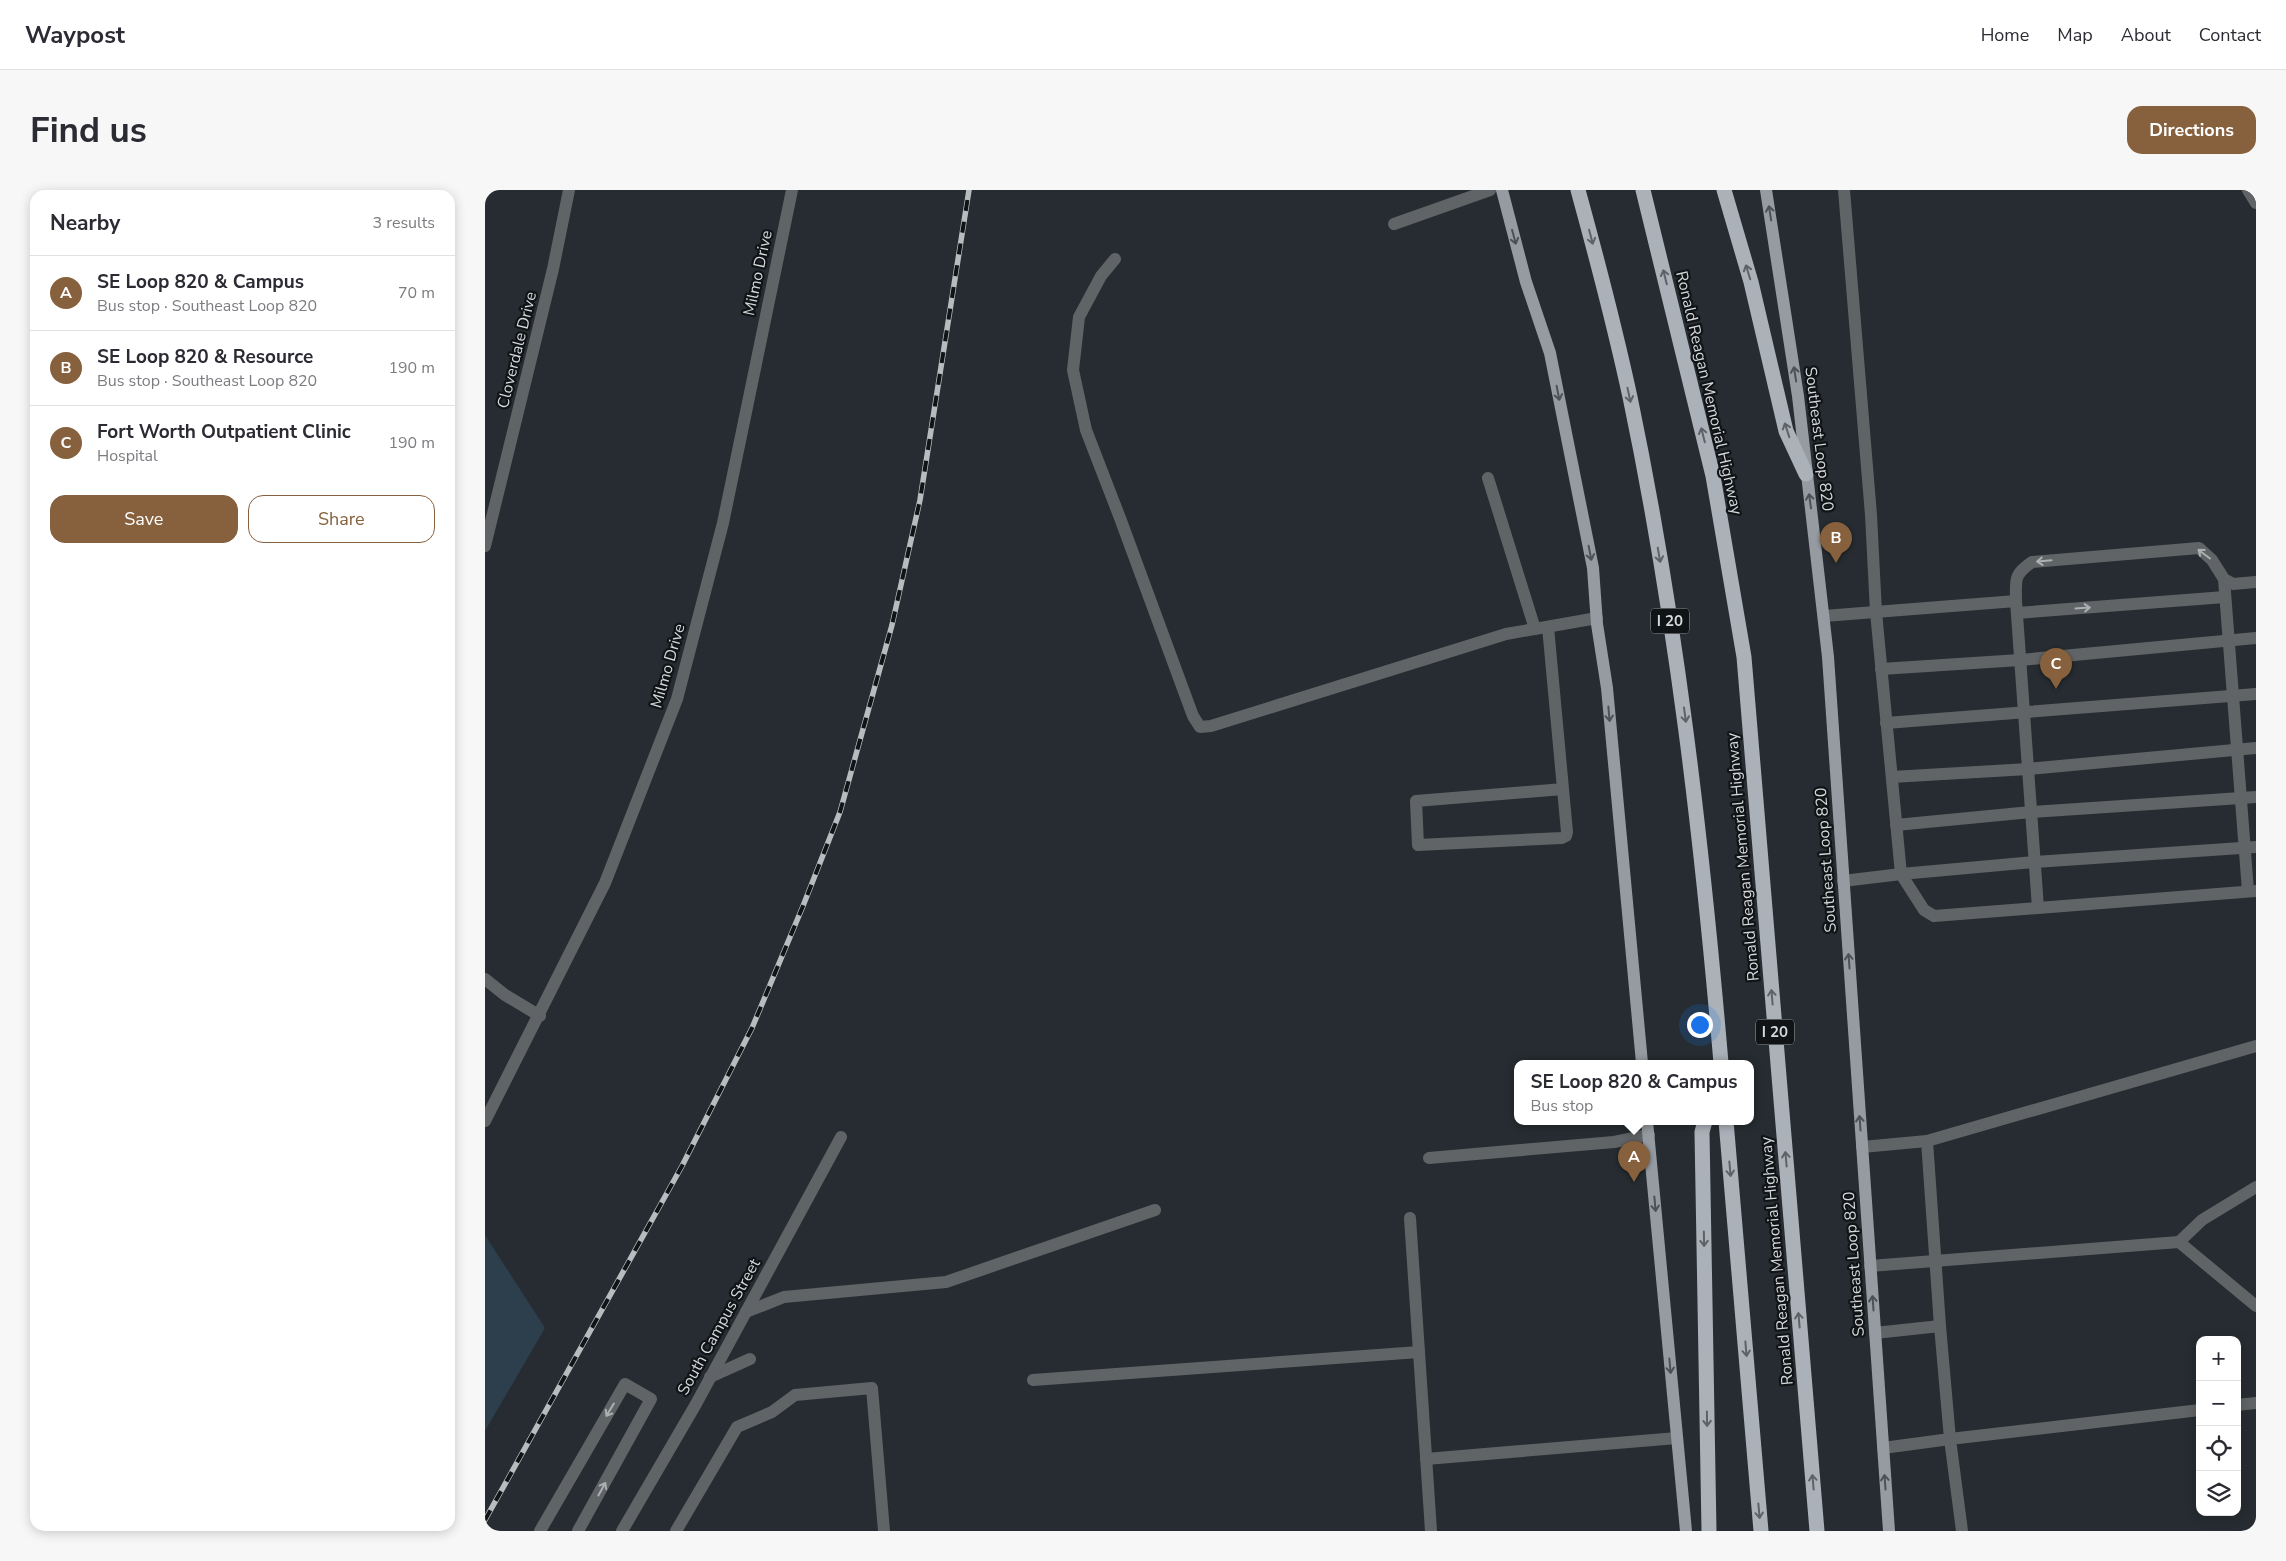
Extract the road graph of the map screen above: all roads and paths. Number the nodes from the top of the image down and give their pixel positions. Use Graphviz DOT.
graph roads {
  1 [pos="569,190"];
  2 [pos="792,190"];
  3 [pos="1490,190"];
  4 [pos="1502,190"];
  5 [pos="1578,190"];
  6 [pos="1643,190"];
  7 [pos="1724,190"];
  8 [pos="1765,190"];
  9 [pos="1844,190"];
  10 [pos="2248,190"];
  11 [pos="2256,203"];
  12 [pos="1394,224"];
  13 [pos="1115,260"];
  14 [pos="1806,474"];
  15 [pos="1489,478"];
  16 [pos="485,546"];
  17 [pos="2224,579"];
  18 [pos="2256,582"];
  19 [pos="2225,597"];
  20 [pos="2016,607"];
  21 [pos="1876,612"];
  22 [pos="1824,616"];
  23 [pos="1597,618"];
  24 [pos="1548,626"];
  25 [pos="1535,629"];
  26 [pos="2256,638"];
  27 [pos="2229,641"];
  28 [pos="2020,660"];
  29 [pos="1881,669"];
  30 [pos="2256,694"];
  31 [pos="2233,696"];
  32 [pos="2024,711"];
  33 [pos="1886,723"];
  34 [pos="2256,748"];
  35 [pos="2237,749"];
  36 [pos="2028,769"];
  37 [pos="1892,777"];
  38 [pos="1563,789"];
  39 [pos="2256,797"];
  40 [pos="2241,798"];
  41 [pos="2031,812"];
  42 [pos="1896,824"];
  43 [pos="2251,847"];
  44 [pos="2035,862"];
  45 [pos="1901,874"];
  46 [pos="1843,881"];
  47 [pos="2252,891"];
  48 [pos="2038,908"];
  49 [pos="485,979"];
  50 [pos="540,1016"];
  51 [pos="2256,1046"];
  52 [pos="1642,1060"];
  53 [pos="1721,1060"];
  54 [pos="485,1121"];
  55 [pos="1648,1125"];
  56 [pos="1704,1125"];
  57 [pos="1726,1125"];
  58 [pos="1649,1135"];
  59 [pos="841,1137"];
  60 [pos="1927,1141"];
  61 [pos="1862,1147"];
  62 [pos="1429,1158"];
  63 [pos="2256,1187"];
  64 [pos="1155,1210"];
  65 [pos="1410,1218"];
  66 [pos="2179,1242"];
  67 [pos="1937,1261"];
  68 [pos="1870,1266"];
  69 [pos="2256,1306"];
  70 [pos="746,1312"];
  71 [pos="1940,1326"];
  72 [pos="1875,1333"];
  73 [pos="1419,1352"];
  74 [pos="750,1358"];
  75 [pos="710,1377"];
  76 [pos="1033,1380"];
  77 [pos="2256,1403"];
  78 [pos="2241,1405"];
  79 [pos="2196,1410"];
  80 [pos="1677,1438"];
  81 [pos="1950,1439"];
  82 [pos="1883,1448"];
  83 [pos="1426,1459"];
  84 [pos="540,1531"];
  85 [pos="578,1531"];
  86 [pos="622,1531"];
  87 [pos="676,1531"];
  88 [pos="883,1531"];
  89 [pos="1431,1531"];
  90 [pos="1686,1531"];
  91 [pos="1709,1531"];
  92 [pos="1761,1531"];
  93 [pos="1817,1531"];
  94 [pos="1889,1531"];
  95 [pos="1962,1531"];
  1 -- 16 [label="street, Cloverdale Drive"];
  2 -- 50 [label="street, Milmo Drive"];
  3 -- 12 [label="street"];
  4 -- 23 [label="main road, one-way"];
  5 -- 53 [label="highway, I 20, one-way"];
  93 -- 6 [label="highway, Ronald Reagan Memorial Highway / I 20, one-way"];
  14 -- 7 [label="highway, one-way"];
  14 -- 8 [label="main road, Southeast Loop 820, one-way"];
  9 -- 21 [label="street"];
  10 -- 11 [label="street"];
  13 -- 25 [label="street"];
  22 -- 14 [label="main road, Southeast Loop 820, one-way"];
  15 -- 25 [label="street"];
  17 -- 18 [label="street"];
  17 -- 19 [label="street"];
  17 -- 20 [label="street, one-way"];
  20 -- 19 [label="street, one-way"];
  19 -- 27 [label="street"];
  20 -- 21 [label="street"];
  20 -- 28 [label="street"];
  21 -- 22 [label="street"];
  21 -- 29 [label="street"];
  22 -- 46 [label="main road, Southeast Loop 820"];
  23 -- 24 [label="street"];
  23 -- 52 [label="main road, one-way"];
  24 -- 25 [label="street"];
  24 -- 38 [label="street"];
  26 -- 27 [label="street"];
  27 -- 28 [label="street"];
  27 -- 31 [label="street"];
  28 -- 29 [label="street"];
  28 -- 32 [label="street"];
  29 -- 33 [label="street"];
  30 -- 31 [label="street"];
  31 -- 32 [label="street"];
  31 -- 35 [label="street"];
  32 -- 33 [label="street"];
  32 -- 36 [label="street"];
  33 -- 37 [label="street"];
  34 -- 35 [label="street"];
  35 -- 36 [label="street"];
  35 -- 40 [label="street"];
  36 -- 37 [label="street"];
  36 -- 41 [label="street"];
  37 -- 42 [label="street"];
  38 -- 38 [label="street"];
  39 -- 40 [label="street"];
  40 -- 41 [label="street"];
  40 -- 43 [label="street"];
  41 -- 42 [label="street"];
  41 -- 44 [label="street"];
  42 -- 45 [label="street"];
  43 -- 44 [label="street"];
  43 -- 47 [label="street"];
  44 -- 45 [label="street"];
  44 -- 48 [label="street"];
  45 -- 46 [label="street"];
  45 -- 48 [label="street"];
  61 -- 46 [label="main road, Southeast Loop 820, one-way"];
  47 -- 48 [label="street"];
  49 -- 50 [label="street"];
  50 -- 54 [label="street, Milmo Drive"];
  51 -- 60 [label="street"];
  55 -- 58 [label="main road"];
  56 -- 91 [label="highway, one-way"];
  57 -- 92 [label="highway, one-way"];
  58 -- 62 [label="street"];
  58 -- 80 [label="main road, one-way"];
  59 -- 70 [label="street, South Campus Street"];
  60 -- 61 [label="street"];
  60 -- 67 [label="street"];
  61 -- 68 [label="main road, Southeast Loop 820"];
  63 -- 66 [label="street"];
  64 -- 70 [label="street"];
  65 -- 73 [label="street"];
  66 -- 67 [label="street"];
  66 -- 69 [label="street"];
  67 -- 68 [label="street"];
  67 -- 71 [label="street"];
  72 -- 68 [label="main road, Southeast Loop 820, one-way"];
  70 -- 75 [label="street, South Campus Street"];
  71 -- 72 [label="street"];
  71 -- 81 [label="street"];
  72 -- 82 [label="main road, Southeast Loop 820"];
  73 -- 76 [label="street"];
  73 -- 83 [label="street"];
  74 -- 75 [label="street"];
  75 -- 86 [label="street, South Campus Street"];
  77 -- 78 [label="street"];
  79 -- 81 [label="street"];
  80 -- 83 [label="street"];
  80 -- 90 [label="main road"];
  81 -- 82 [label="street"];
  81 -- 95 [label="street"];
  94 -- 82 [label="main road, Southeast Loop 820, one-way"];
  83 -- 89 [label="street"];
  85 -- 84 [label="street, one-way"];
  87 -- 88 [label="street"];
}
